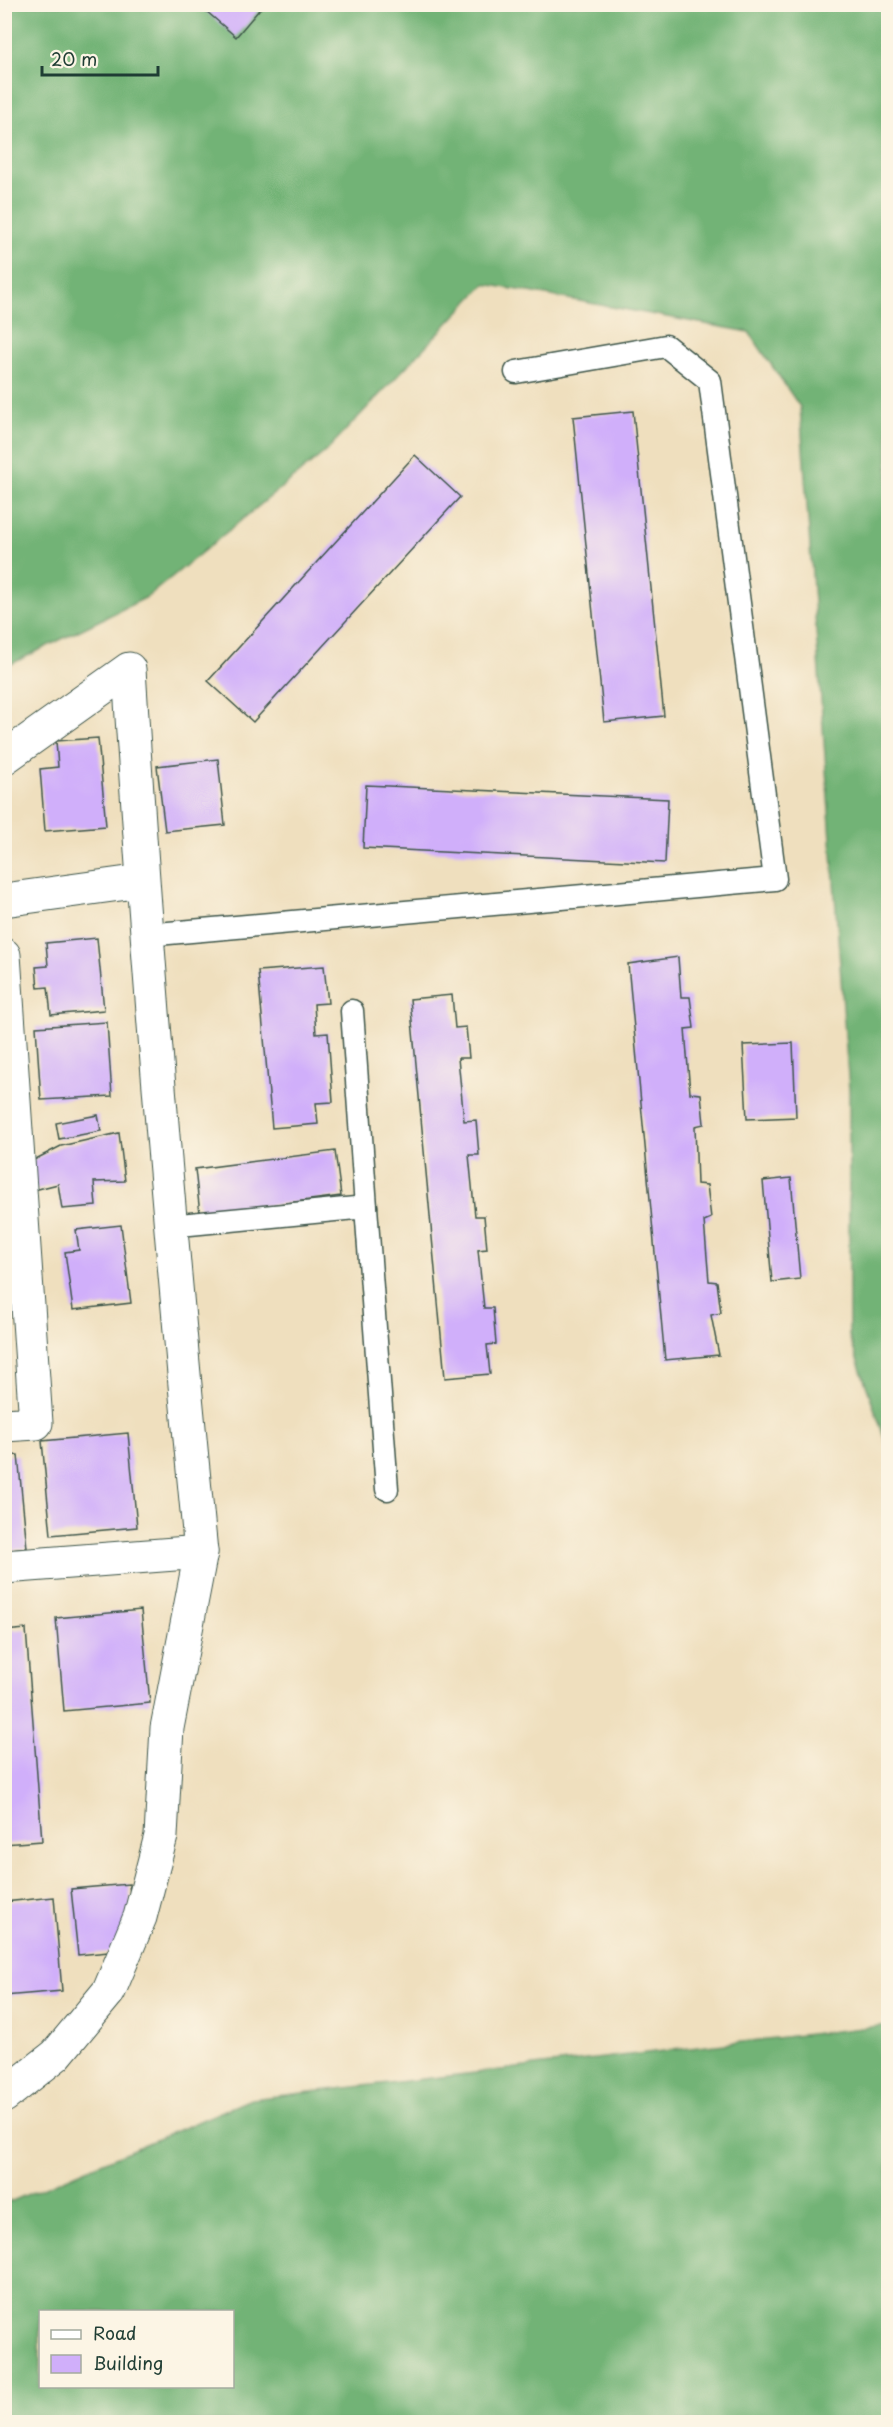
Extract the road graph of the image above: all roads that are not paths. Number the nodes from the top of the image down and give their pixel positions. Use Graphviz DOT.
graph roads {
  1 [pos="516,372"];
  2 [pos="4,758"];
  3 [pos="142,881"];
  4 [pos="4,900"];
  5 [pos="146,935"];
  6 [pos="4,955"];
  7 [pos="352,1011"];
  8 [pos="366,1207"];
  9 [pos="169,1226"];
  10 [pos="4,1425"];
  11 [pos="387,1489"];
  12 [pos="201,1552"];
  13 [pos="4,1567"];
  14 [pos="4,2096"];
  1 -- 5 [label="lane"];
  2 -- 3 [label="street"];
  3 -- 4 [label="street"];
  3 -- 5 [label="street"];
  5 -- 9 [label="street"];
  6 -- 10 [label="street"];
  7 -- 8 [label="lane"];
  8 -- 9 [label="lane"];
  8 -- 11 [label="lane"];
  9 -- 12 [label="street"];
  12 -- 13 [label="street"];
  12 -- 14 [label="street"];
}
